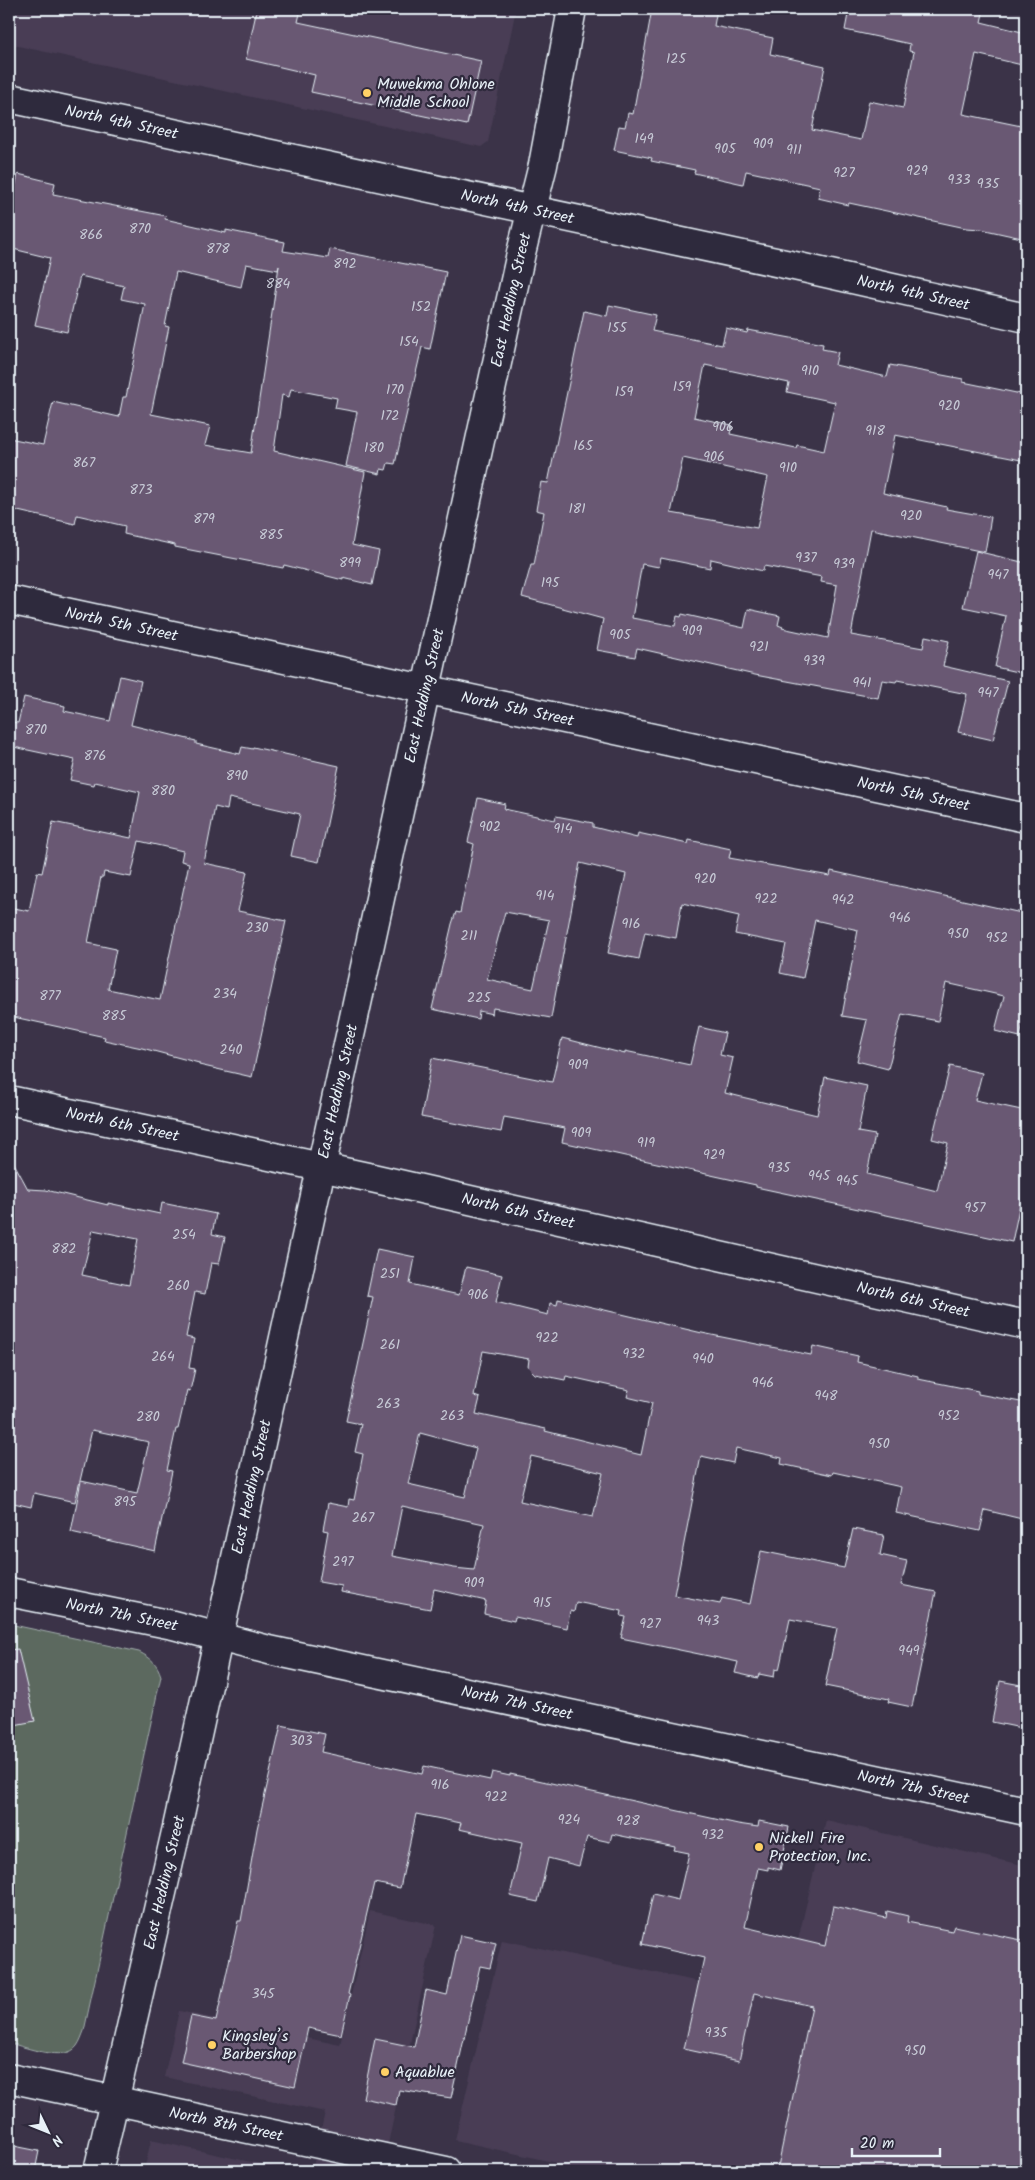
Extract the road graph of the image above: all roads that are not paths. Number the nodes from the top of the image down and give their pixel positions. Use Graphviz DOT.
graph roads {
  1 [pos="572,9"];
  2 [pos="9,98"];
  3 [pos="532,210"];
  4 [pos="1026,318"];
  5 [pos="9,600"];
  6 [pos="426,689"];
  7 [pos="1026,818"];
  8 [pos="9,1100"];
  9 [pos="321,1167"];
  10 [pos="1026,1325"];
  11 [pos="9,1592"];
  12 [pos="218,1637"];
  13 [pos="1026,1811"];
  14 [pos="9,2078"];
  15 [pos="113,2100"];
  16 [pos="98,2171"];
  17 [pos="446,2171"];
  1 -- 3 [label="street, East Hedding Street"];
  2 -- 3 [label="street, North 4th Street"];
  3 -- 4 [label="street, North 4th Street"];
  3 -- 6 [label="street, East Hedding Street"];
  5 -- 6 [label="street, North 5th Street"];
  6 -- 7 [label="street, North 5th Street"];
  6 -- 9 [label="street, East Hedding Street"];
  8 -- 9 [label="street, North 6th Street"];
  9 -- 10 [label="street, North 6th Street"];
  9 -- 12 [label="street, East Hedding Street"];
  11 -- 12 [label="street, North 7th Street"];
  12 -- 13 [label="street, North 7th Street"];
  12 -- 15 [label="street, East Hedding Street"];
  14 -- 15 [label="street, North 8th Street"];
  15 -- 16 [label="street, East Hedding Street"];
  15 -- 17 [label="street, North 8th Street"];
}
